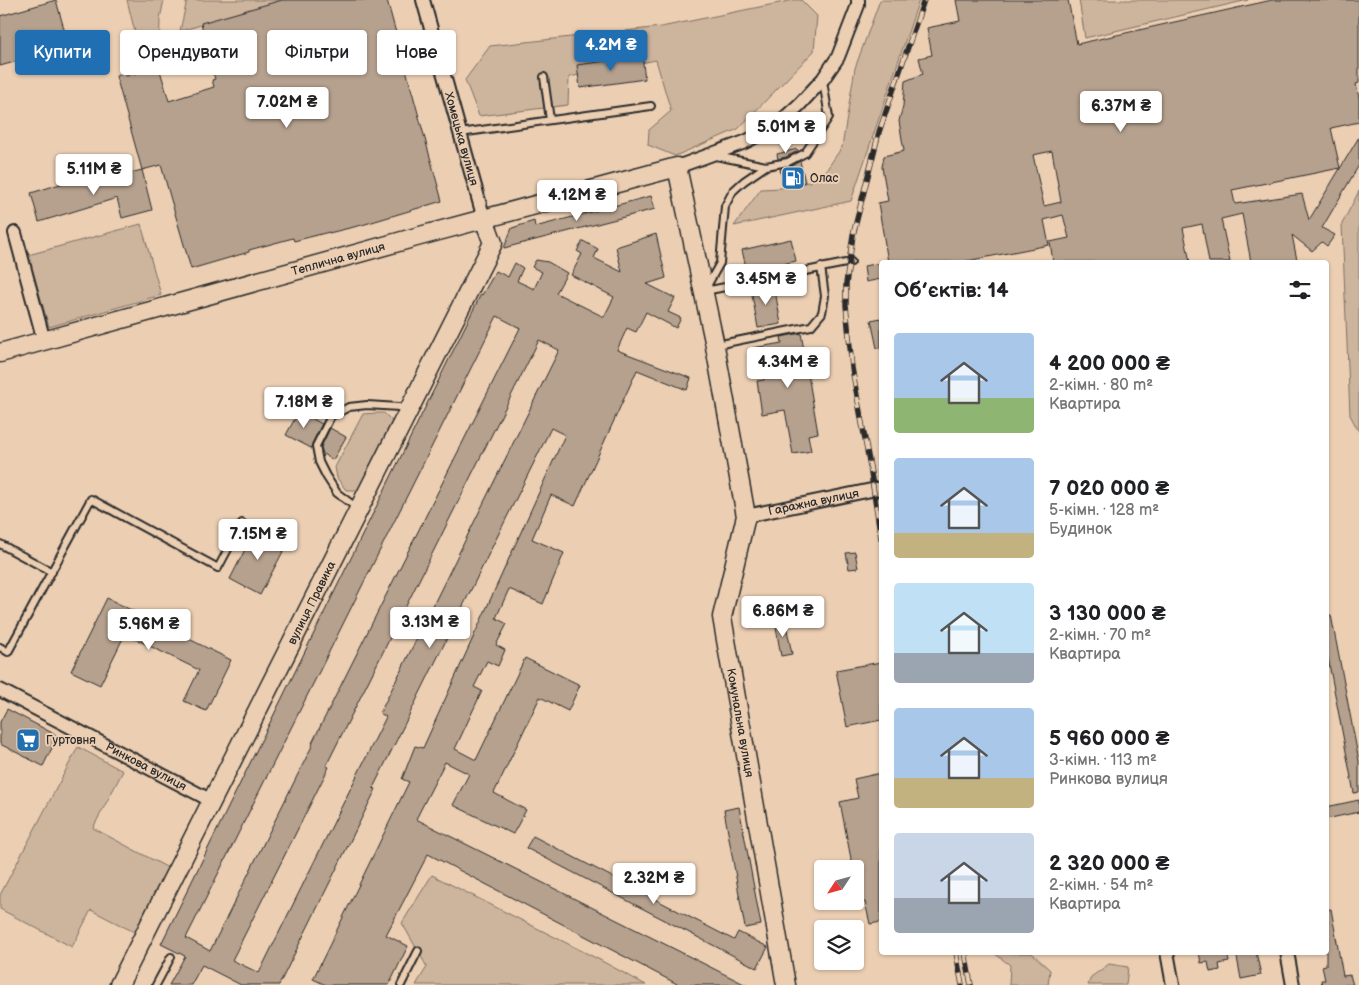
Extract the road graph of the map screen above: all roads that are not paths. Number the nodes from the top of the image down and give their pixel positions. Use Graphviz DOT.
graph roads {
  1 [pos="423,0"];
  2 [pos="858,0"];
  3 [pos="544,77"];
  4 [pos="822,79"];
  5 [pos="651,106"];
  6 [pos="550,120"];
  7 [pos="460,133"];
  8 [pos="712,155"];
  9 [pos="766,166"];
  10 [pos="677,167"];
  11 [pos="484,219"];
  12 [pos="15,233"];
  13 [pos="851,262"];
  14 [pos="821,268"];
  15 [pos="703,291"];
  16 [pos="44,341"];
  17 [pos="715,346"];
  18 [pos="0,353"];
  19 [pos="407,413"];
  20 [pos="879,488"];
  21 [pos="359,509"];
  22 [pos="746,516"];
  23 [pos="242,523"];
  24 [pos="0,544"];
  25 [pos="52,572"];
  26 [pos="0,647"];
  27 [pos="0,690"];
  28 [pos="212,801"];
  29 [pos="418,951"];
  30 [pos="1168,955"];
  31 [pos="1288,955"];
  32 [pos="171,956"];
  33 [pos="119,985"];
  34 [pos="156,985"];
  35 [pos="401,985"];
  36 [pos="786,985"];
  37 [pos="1173,985"];
  38 [pos="1293,985"];
  1 -- 7 [label="street, Хомецька вулиця"];
  2 -- 4 [label="street"];
  3 -- 6 [label="lane"];
  4 -- 8 [label="street"];
  4 -- 9 [label="lane"];
  5 -- 6 [label="lane"];
  6 -- 7 [label="lane"];
  7 -- 11 [label="street, Хомецька вулиця"];
  8 -- 9 [label="lane"];
  8 -- 10 [label="street"];
  9 -- 15 [label="lane"];
  10 -- 11 [label="street, Теплична вулиця"];
  10 -- 15 [label="street, Комунальна вулиця"];
  11 -- 16 [label="street, Теплична вулиця"];
  11 -- 19 [label="street, вулиця Правика"];
  12 -- 16 [label="street"];
  13 -- 14 [label="lane"];
  14 -- 15 [label="lane"];
  14 -- 17 [label="lane"];
  15 -- 17 [label="street, Комунальна вулиця"];
  16 -- 18 [label="street, Теплична вулиця"];
  17 -- 22 [label="street, Комунальна вулиця"];
  19 -- 21 [label="street, вулиця Правика"];
  19 -- 21 [label="lane"];
  20 -- 22 [label="street, Гаражна вулиця"];
  21 -- 28 [label="street, вулиця Правика"];
  22 -- 36 [label="street, Комунальна вулиця"];
  23 -- 25 [label="lane"];
  24 -- 25 [label="lane"];
  25 -- 26 [label="lane"];
  27 -- 28 [label="street, Ринкова вулиця"];
  28 -- 33 [label="street, вулиця Правика"];
  29 -- 35 [label="lane"];
  30 -- 37 [label="street"];
  31 -- 38 [label="street"];
  32 -- 34 [label="lane"];
}
